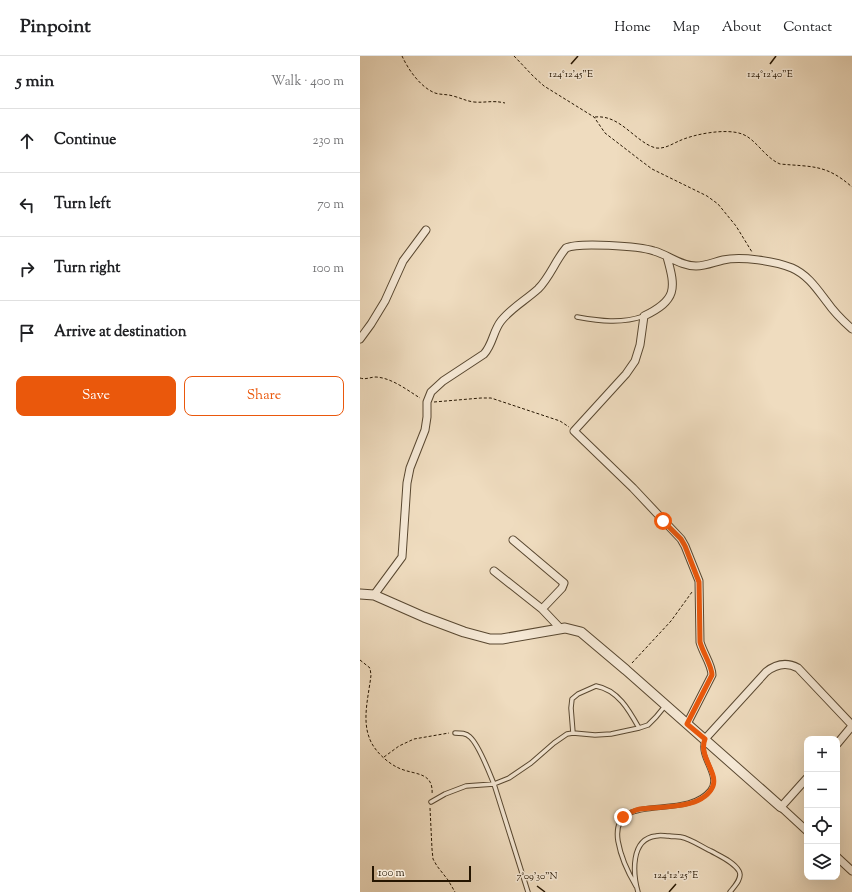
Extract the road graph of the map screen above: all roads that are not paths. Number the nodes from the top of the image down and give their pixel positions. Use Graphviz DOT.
graph roads {
  1 [pos="426,230"];
  2 [pos="667,257"];
  3 [pos="577,316"];
  4 [pos="644,316"];
  5 [pos="852,329"];
  6 [pos="360,339"];
  7 [pos="513,540"];
  8 [pos="494,571"];
  9 [pos="360,594"];
  10 [pos="374,595"];
  11 [pos="542,609"];
  12 [pos="560,628"];
  13 [pos="665,705"];
  14 [pos="687,724"];
  15 [pos="852,726"];
  16 [pos="639,728"];
  17 [pos="455,733"];
  18 [pos="573,733"];
  19 [pos="705,739"];
  20 [pos="840,740"];
  21 [pos="804,781"];
  22 [pos="494,784"];
  23 [pos="431,802"];
  24 [pos="781,807"];
  25 [pos="804,828"];
  26 [pos="840,860"];
  27 [pos="852,871"];
  28 [pos="636,886"];
  29 [pos="528,892"];
  30 [pos="638,892"];
  31 [pos="730,892"];
  1 -- 6 [label="street"];
  2 -- 4 [label="street"];
  2 -- 5 [label="street"];
  2 -- 10 [label="street"];
  3 -- 4 [label="lane"];
  4 -- 14 [label="street"];
  7 -- 11 [label="street"];
  8 -- 11 [label="street"];
  9 -- 10 [label="street"];
  10 -- 12 [label="street"];
  11 -- 12 [label="street"];
  12 -- 13 [label="street"];
  13 -- 14 [label="street"];
  13 -- 16 [label="lane"];
  14 -- 19 [label="street"];
  15 -- 19 [label="street"];
  15 -- 20 [label="street"];
  16 -- 18 [label="lane"];
  16 -- 18 [label="lane"];
  17 -- 22 [label="lane"];
  18 -- 22 [label="lane"];
  19 -- 24 [label="street"];
  19 -- 28 [label="lane"];
  21 -- 24 [label="street"];
  22 -- 23 [label="lane"];
  22 -- 29 [label="lane"];
  24 -- 25 [label="street"];
  26 -- 27 [label="street"];
  28 -- 30 [label="lane"];
  28 -- 31 [label="lane"];
}
